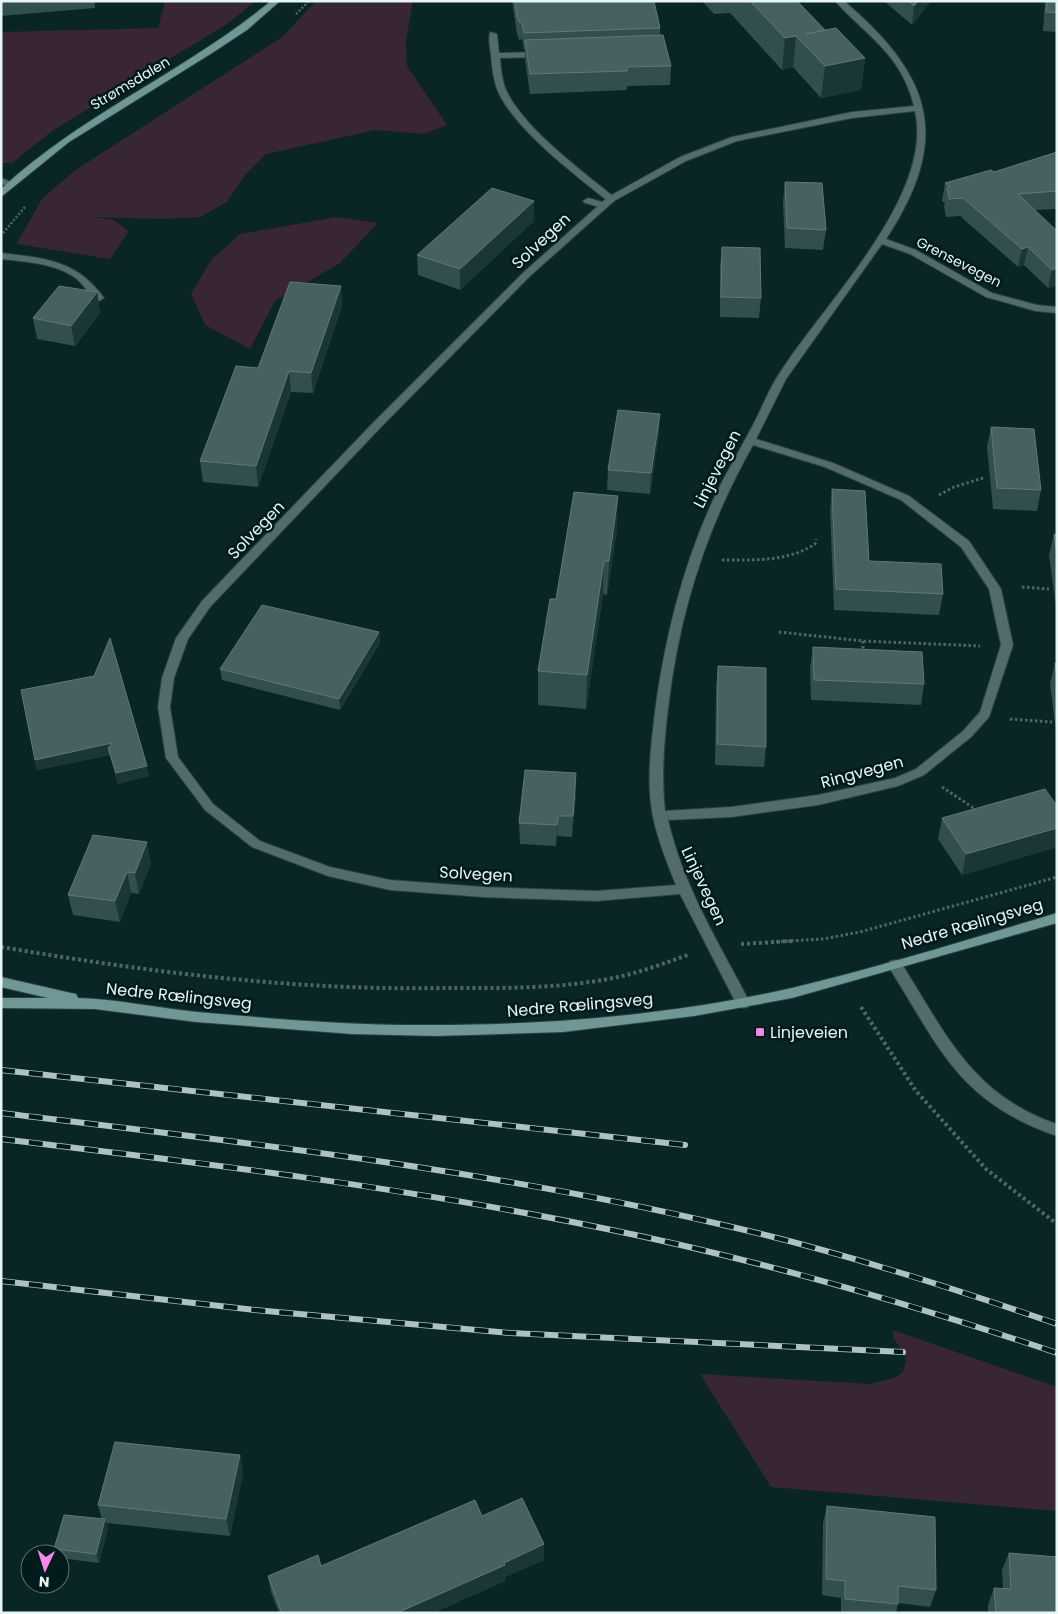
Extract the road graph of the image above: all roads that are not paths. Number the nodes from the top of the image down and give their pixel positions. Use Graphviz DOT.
graph roads {
  1 [pos="276,1"];
  2 [pos="839,1"];
  3 [pos="493,34"];
  4 [pos="555,54"];
  5 [pos="496,56"];
  6 [pos="918,108"];
  7 [pos="1,181"];
  8 [pos="11,184"];
  9 [pos="1,194"];
  10 [pos="588,201"];
  11 [pos="607,202"];
  12 [pos="880,240"];
  13 [pos="1,256"];
  14 [pos="99,298"];
  15 [pos="1057,310"];
  16 [pos="749,440"];
  17 [pos="659,816"];
  18 [pos="684,889"];
  19 [pos="1057,918"];
  20 [pos="895,965"];
  21 [pos="1,982"];
  22 [pos="1,1003"];
  23 [pos="743,1003"];
  24 [pos="95,1004"];
  25 [pos="1057,1130"];
  1 -- 8 [label="main road, Strømsdalen"];
  2 -- 6 [label="street, Linjevegen"];
  3 -- 5 [label="street"];
  4 -- 5 [label="street"];
  5 -- 11 [label="street"];
  6 -- 11 [label="street, Solvegen"];
  6 -- 12 [label="street, Linjevegen"];
  7 -- 8 [label="street"];
  8 -- 9 [label="main road, Strømsdalen"];
  10 -- 11 [label="street"];
  11 -- 18 [label="street, Solvegen"];
  12 -- 15 [label="street, Grensevegen"];
  12 -- 16 [label="street, Linjevegen"];
  13 -- 14 [label="street"];
  16 -- 17 [label="street, Linjevegen"];
  16 -- 17 [label="street, Ringvegen"];
  17 -- 18 [label="street, Linjevegen"];
  18 -- 23 [label="street, Linjevegen"];
  19 -- 20 [label="main road, Nedre Rælingsveg"];
  20 -- 23 [label="main road, Nedre Rælingsveg"];
  20 -- 25 [label="street"];
  21 -- 24 [label="main road, Nedre Rælingsveg"];
  22 -- 24 [label="main road, Nedre Rælingsveg"];
  23 -- 24 [label="main road, Nedre Rælingsveg"];
}
